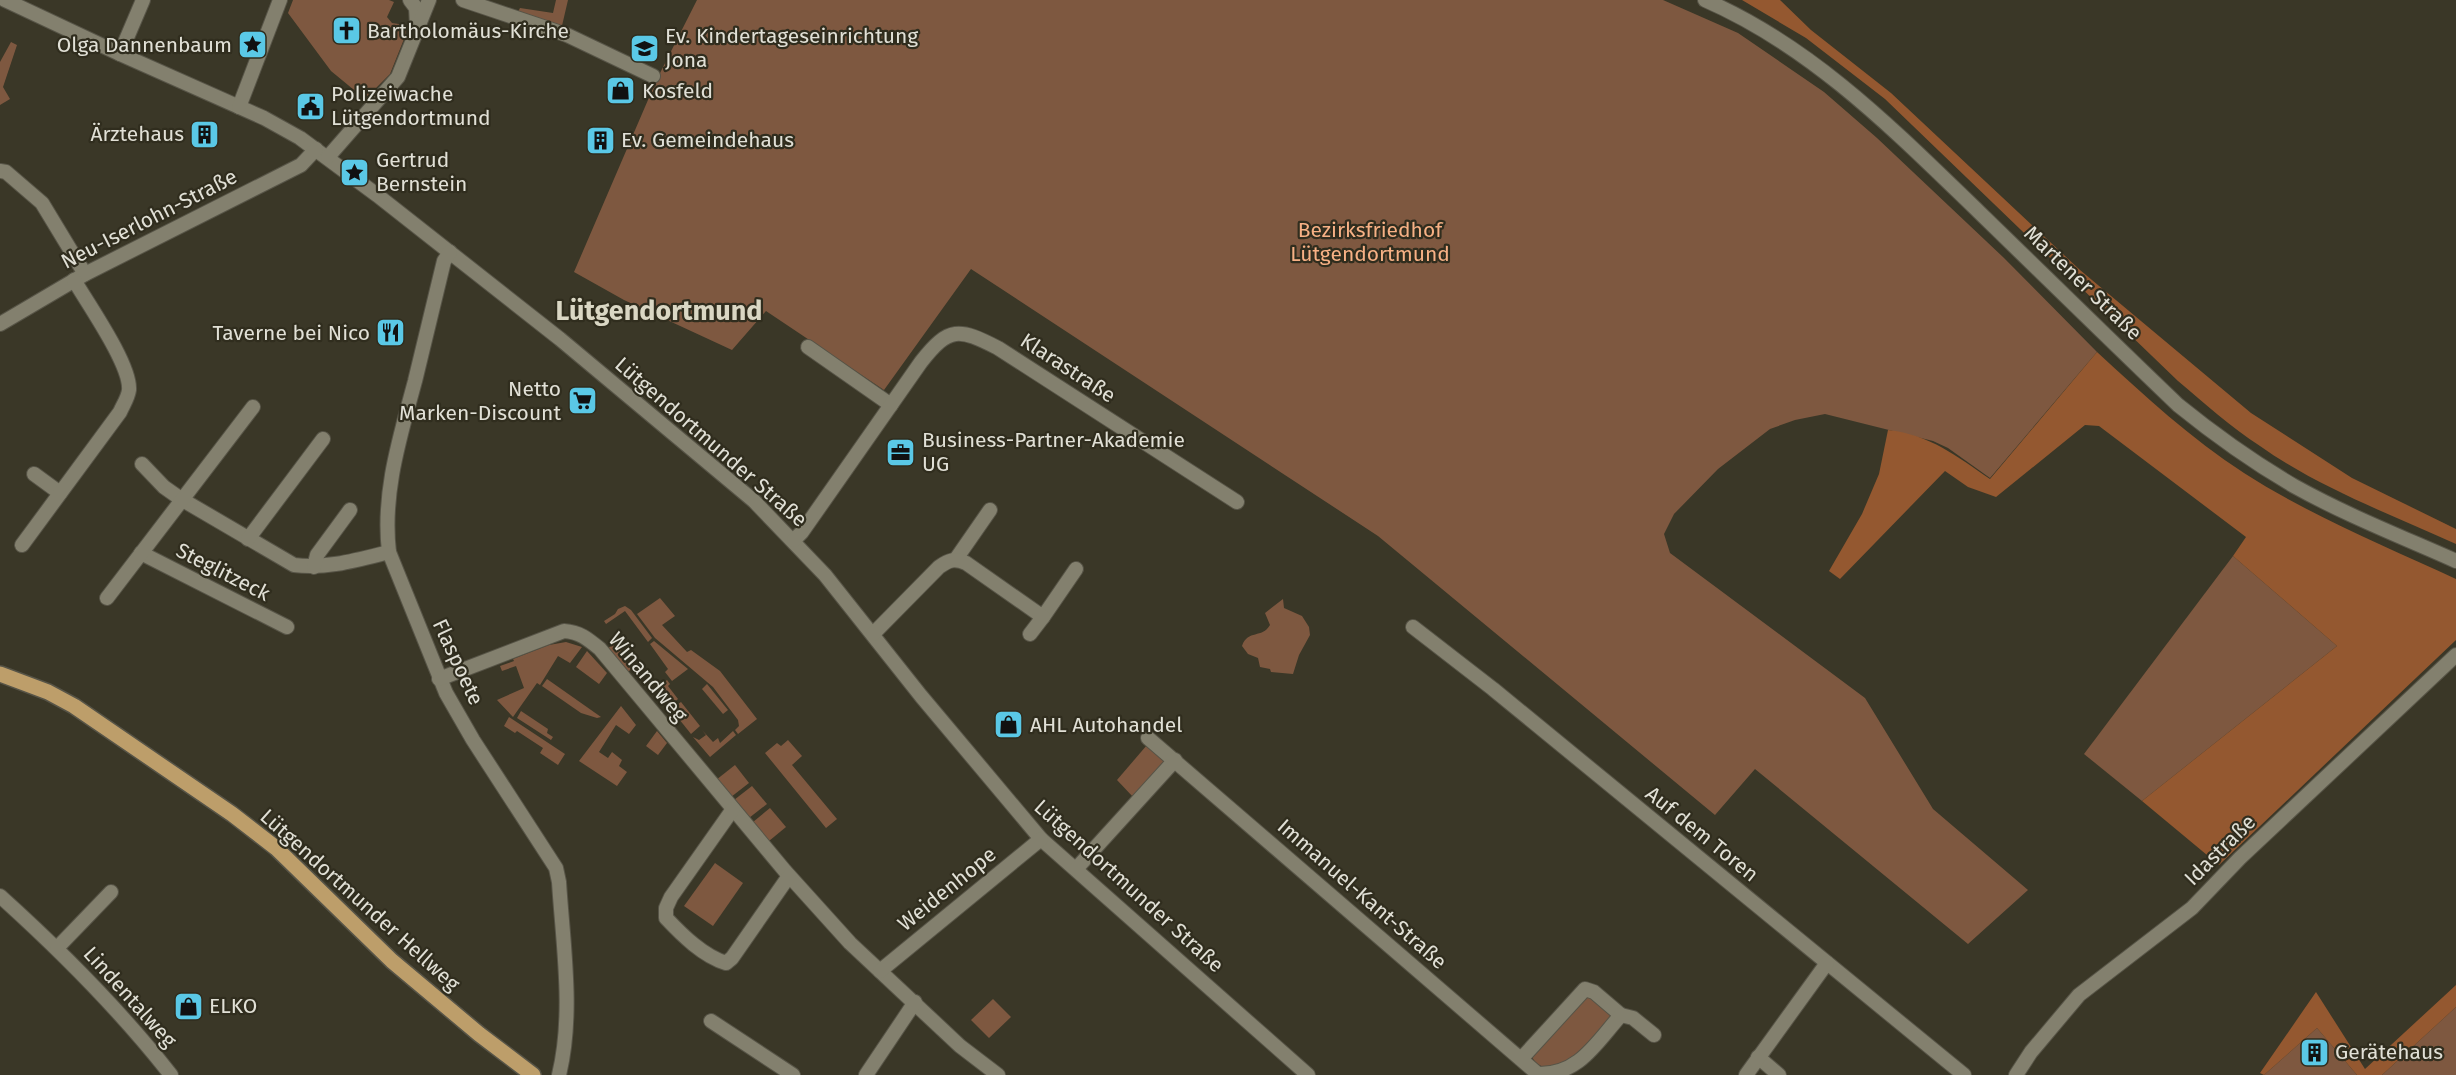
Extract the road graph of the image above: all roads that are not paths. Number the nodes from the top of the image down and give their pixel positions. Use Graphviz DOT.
graph roads {
  1 [pos="5,0"];
  2 [pos="143,0"];
  3 [pos="280,0"];
  4 [pos="410,0"];
  5 [pos="429,0"];
  6 [pos="463,0"];
  7 [pos="1705,0"];
  8 [pos="415,36"];
  9 [pos="120,54"];
  10 [pos="653,76"];
  11 [pos="239,107"];
  12 [pos="316,149"];
  13 [pos="328,157"];
  14 [pos="0,171"];
  15 [pos="450,252"];
  16 [pos="80,277"];
  17 [pos="0,324"];
  18 [pos="807,347"];
  19 [pos="891,405"];
  20 [pos="253,407"];
  21 [pos="323,439"];
  22 [pos="142,464"];
  23 [pos="34,474"];
  24 [pos="60,493"];
  25 [pos="181,499"];
  26 [pos="1237,502"];
  27 [pos="350,510"];
  28 [pos="990,510"];
  29 [pos="248,539"];
  30 [pos="794,540"];
  31 [pos="22,545"];
  32 [pos="389,552"];
  33 [pos="141,553"];
  34 [pos="956,559"];
  35 [pos="2456,561"];
  36 [pos="314,567"];
  37 [pos="1076,569"];
  38 [pos="106,598"];
  39 [pos="1043,617"];
  40 [pos="286,627"];
  41 [pos="1413,627"];
  42 [pos="873,634"];
  43 [pos="1030,634"];
  44 [pos="2456,655"];
  45 [pos="0,674"];
  46 [pos="439,679"];
  47 [pos="1148,738"];
  48 [pos="1175,760"];
  49 [pos="733,809"];
  50 [pos="1041,839"];
  51 [pos="1076,869"];
  52 [pos="789,876"];
  53 [pos="111,892"];
  54 [pos="0,896"];
  55 [pos="57,948"];
  56 [pos="1827,963"];
  57 [pos="880,971"];
  58 [pos="915,1002"];
  59 [pos="1621,1015"];
  60 [pos="711,1021"];
  61 [pos="1654,1035"];
  62 [pos="1758,1057"];
  63 [pos="1521,1059"];
  64 [pos="1537,1074"];
  65 [pos="171,1075"];
  66 [pos="533,1075"];
  67 [pos="559,1075"];
  68 [pos="794,1075"];
  69 [pos="866,1075"];
  70 [pos="998,1075"];
  71 [pos="1308,1075"];
  72 [pos="1746,1075"];
  73 [pos="1779,1075"];
  74 [pos="1964,1075"];
  75 [pos="2016,1075"];
  1 -- 9 [label="street, Lütgendortmunder Straße"];
  2 -- 9 [label="street"];
  3 -- 11 [label="street"];
  4 -- 8 [label="street"];
  5 -- 8 [label="street"];
  6 -- 10 [label="street"];
  7 -- 35 [label="street, Martener Straße"];
  8 -- 13 [label="street"];
  9 -- 11 [label="street, Lütgendortmunder Straße"];
  11 -- 12 [label="street, Lütgendortmunder Straße"];
  12 -- 13 [label="street, Lütgendortmunder Straße"];
  12 -- 16 [label="street, Neu-Iserlohn-Straße"];
  13 -- 15 [label="street, Lütgendortmunder Straße"];
  14 -- 16 [label="street"];
  15 -- 30 [label="street, Lütgendortmunder Straße"];
  15 -- 32 [label="street, Flaspoete"];
  16 -- 17 [label="street, Neu-Iserlohn-Straße"];
  16 -- 24 [label="street"];
  18 -- 19 [label="street"];
  19 -- 26 [label="street, Klarastraße"];
  19 -- 30 [label="street, Klarastraße"];
  20 -- 25 [label="street, Steglitzeck"];
  21 -- 29 [label="street"];
  22 -- 25 [label="street"];
  23 -- 24 [label="street"];
  24 -- 31 [label="street"];
  25 -- 29 [label="street"];
  25 -- 33 [label="street, Steglitzeck"];
  27 -- 36 [label="street"];
  28 -- 34 [label="street"];
  29 -- 36 [label="street"];
  30 -- 42 [label="street, Lütgendortmunder Straße"];
  32 -- 36 [label="street"];
  32 -- 46 [label="street, Flaspoete"];
  33 -- 38 [label="street, Steglitzeck"];
  33 -- 40 [label="street, Steglitzeck"];
  34 -- 39 [label="street"];
  34 -- 42 [label="street"];
  37 -- 39 [label="street"];
  39 -- 43 [label="street"];
  41 -- 56 [label="street, Auf dem Toren"];
  42 -- 50 [label="street, Lütgendortmunder Straße"];
  44 -- 75 [label="street, Idastraße"];
  45 -- 66 [label="main road, Lütgendortmunder Hellweg"];
  46 -- 49 [label="street, Winandweg"];
  46 -- 67 [label="street, Flaspoete"];
  47 -- 48 [label="street, Immanuel-Kant-Straße"];
  48 -- 51 [label="street"];
  48 -- 63 [label="street, Immanuel-Kant-Straße"];
  49 -- 52 [label="street, Winandweg"];
  49 -- 52 [label="street"];
  50 -- 51 [label="street, Lütgendortmunder Straße"];
  50 -- 57 [label="street, Weidenhope"];
  51 -- 71 [label="street, Lütgendortmunder Straße"];
  52 -- 57 [label="street, Winandweg"];
  53 -- 55 [label="street, Lindentalweg"];
  54 -- 55 [label="street, Lindentalweg"];
  55 -- 65 [label="street, Lindentalweg"];
  56 -- 62 [label="street"];
  56 -- 74 [label="street, Auf dem Toren"];
  57 -- 58 [label="street, Winandweg"];
  58 -- 69 [label="street"];
  58 -- 70 [label="street, Winandweg"];
  59 -- 61 [label="street"];
  59 -- 63 [label="street"];
  59 -- 64 [label="street, Immanuel-Kant-Straße"];
  60 -- 68 [label="street"];
  62 -- 72 [label="street"];
  62 -- 73 [label="street"];
  63 -- 64 [label="street, Immanuel-Kant-Straße"];
}
